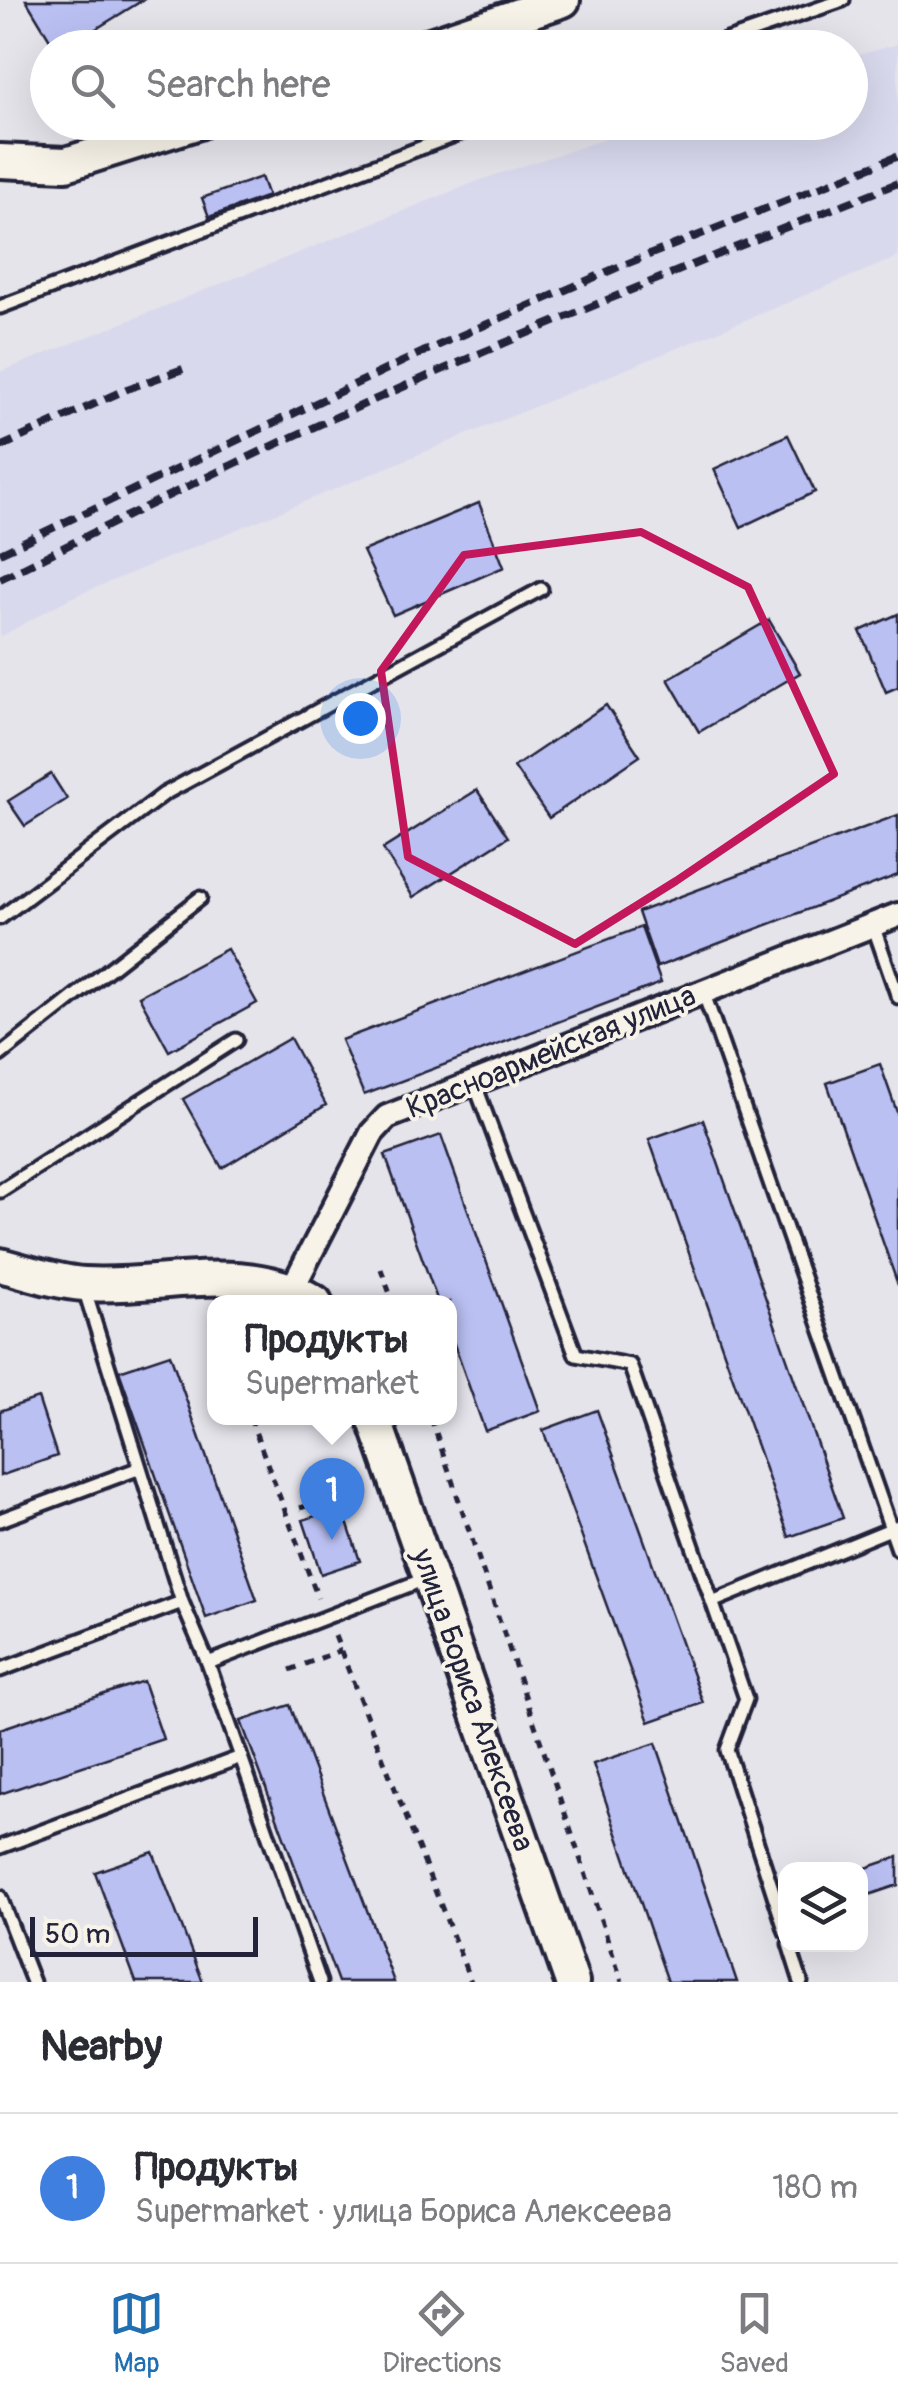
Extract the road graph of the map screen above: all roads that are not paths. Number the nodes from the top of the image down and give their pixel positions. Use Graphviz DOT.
graph roads {
  1 [pos="563,0"];
  2 [pos="843,0"];
  3 [pos="475,30"];
  4 [pos="756,30"];
  5 [pos="142,140"];
  6 [pos="441,140"];
  7 [pos="0,161"];
  8 [pos="0,307"];
  9 [pos="541,588"];
  10 [pos="200,898"];
  11 [pos="898,914"];
  12 [pos="0,918"];
  13 [pos="872,924"];
  14 [pos="703,991"];
  15 [pos="898,997"];
  16 [pos="236,1040"];
  17 [pos="0,1055"];
  18 [pos="474,1082"];
  19 [pos="0,1191"];
  20 [pos="0,1265"];
  21 [pos="83,1284"];
  22 [pos="301,1295"];
  23 [pos="304,1295"];
  24 [pos="376,1425"];
  25 [pos="140,1468"];
  26 [pos="0,1520"];
  27 [pos="894,1527"];
  28 [pos="898,1549"];
  29 [pos="429,1577"];
  30 [pos="182,1602"];
  31 [pos="712,1602"];
  32 [pos="208,1663"];
  33 [pos="0,1670"];
  34 [pos="242,1758"];
  35 [pos="0,1847"];
  36 [pos="0,1897"];
  37 [pos="778,1907"];
  38 [pos="793,1952"];
  39 [pos="33,1982"];
  40 [pos="320,1982"];
  41 [pos="572,1982"];
  42 [pos="802,1982"];
  1 -- 3 [label="street"];
  2 -- 4 [label="lane"];
  5 -- 7 [label="street"];
  6 -- 8 [label="lane"];
  9 -- 12 [label="lane"];
  10 -- 17 [label="lane"];
  11 -- 13 [label="street, Красноармейская улица"];
  13 -- 14 [label="street, Красноармейская улица"];
  13 -- 15 [label="lane"];
  14 -- 18 [label="street, Красноармейская улица"];
  14 -- 27 [label="lane"];
  16 -- 19 [label="lane"];
  18 -- 23 [label="street, Красноармейская улица"];
  18 -- 31 [label="lane"];
  20 -- 21 [label="street, Красноармейская улица"];
  21 -- 22 [label="street, Красноармейская улица"];
  21 -- 25 [label="lane"];
  24 -- 29 [label="street, улица Бориса Алексеева"];
  25 -- 26 [label="lane"];
  25 -- 30 [label="lane"];
  27 -- 28 [label="lane"];
  27 -- 31 [label="lane"];
  29 -- 32 [label="lane"];
  29 -- 41 [label="street, улица Бориса Алексеева"];
  30 -- 32 [label="lane"];
  30 -- 33 [label="lane"];
  31 -- 37 [label="lane"];
  32 -- 34 [label="lane"];
  34 -- 35 [label="lane"];
  34 -- 40 [label="lane"];
  36 -- 39 [label="lane"];
  38 -- 42 [label="lane"];
}
